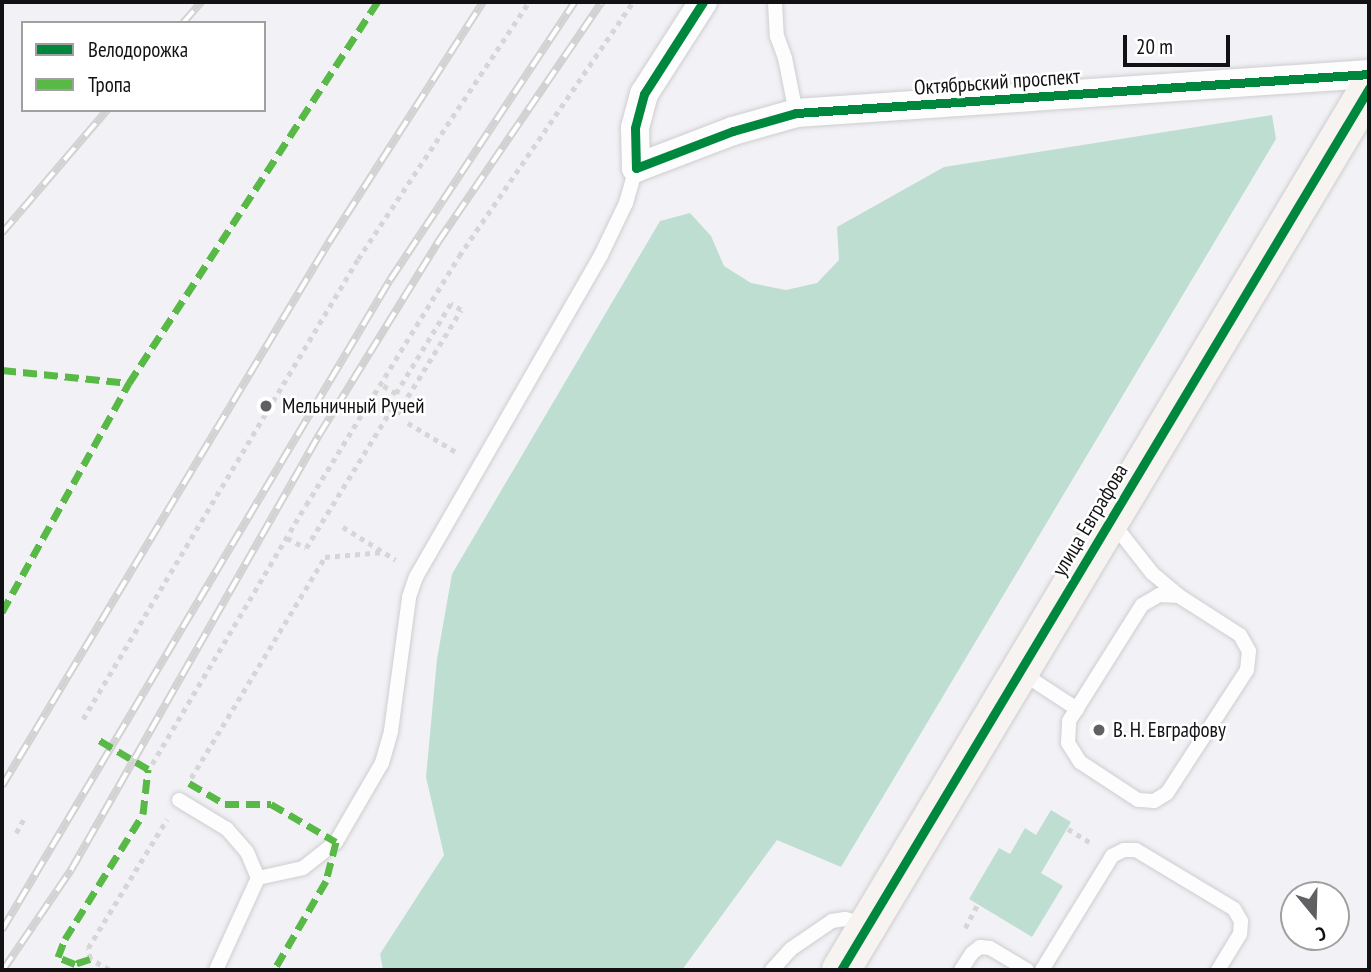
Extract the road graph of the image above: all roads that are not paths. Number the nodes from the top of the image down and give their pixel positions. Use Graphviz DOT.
graph roads {
  1 [pos="703,2"];
  2 [pos="775,2"];
  3 [pos="1369,74"];
  4 [pos="1369,88"];
  5 [pos="796,113"];
  6 [pos="636,168"];
  7 [pos="1111,520"];
  8 [pos="1179,596"];
  9 [pos="1020,672"];
  10 [pos="1077,709"];
  11 [pos="178,800"];
  12 [pos="258,877"];
  13 [pos="868,924"];
  14 [pos="216,970"];
  15 [pos="772,970"];
  16 [pos="841,970"];
  17 [pos="961,970"];
  18 [pos="1027,970"];
  19 [pos="1042,970"];
  20 [pos="1218,970"];
  1 -- 6 [label="street"];
  2 -- 5 [label="lane"];
  3 -- 5 [label="street, Октябрьский проспект"];
  4 -- 7 [label="street, улица Евграфова"];
  5 -- 6 [label="street, Октябрьский проспект"];
  6 -- 12 [label="lane"];
  7 -- 8 [label="lane"];
  7 -- 9 [label="street, улица Евграфова"];
  8 -- 10 [label="lane"];
  8 -- 10 [label="lane"];
  9 -- 10 [label="lane"];
  9 -- 13 [label="street, улица Евграфова"];
  11 -- 12 [label="lane"];
  12 -- 14 [label="lane"];
  13 -- 15 [label="lane"];
  13 -- 16 [label="street, улица Евграфова"];
  17 -- 18 [label="lane"];
  19 -- 20 [label="lane"];
}
